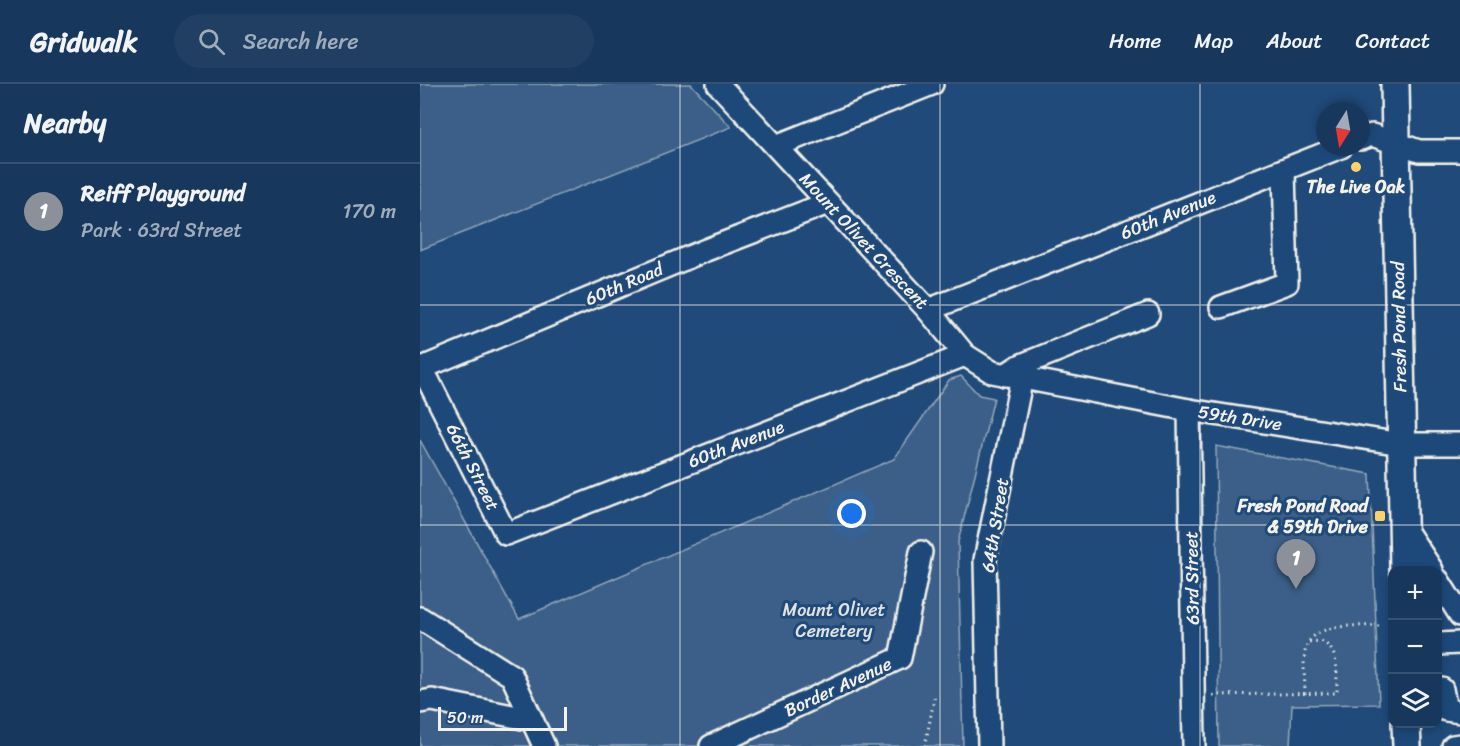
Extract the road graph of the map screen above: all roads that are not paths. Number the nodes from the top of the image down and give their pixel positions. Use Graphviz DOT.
graph roads {
  1 [pos="718,84"];
  2 [pos="932,84"];
  3 [pos="1395,84"];
  4 [pos="1370,136"];
  5 [pos="1396,142"];
  6 [pos="776,146"];
  7 [pos="1460,152"];
  8 [pos="1319,156"];
  9 [pos="1284,170"];
  10 [pos="828,204"];
  11 [pos="1221,307"];
  12 [pos="928,310"];
  13 [pos="1148,314"];
  14 [pos="965,355"];
  15 [pos="422,368"];
  16 [pos="1013,376"];
  17 [pos="1190,410"];
  18 [pos="1401,444"];
  19 [pos="1460,444"];
  20 [pos="1403,526"];
  21 [pos="506,534"];
  22 [pos="921,552"];
  23 [pos="1404,566"];
  24 [pos="1428,566"];
  25 [pos="1442,588"];
  26 [pos="1460,615"];
  27 [pos="420,618"];
  28 [pos="1460,643"];
  29 [pos="1442,644"];
  30 [pos="1442,689"];
  31 [pos="420,702"];
  32 [pos="1460,712"];
  33 [pos="532,720"];
  34 [pos="1406,728"];
  35 [pos="1460,745"];
  36 [pos="544,746"];
  37 [pos="711,746"];
  38 [pos="989,746"];
  39 [pos="1194,746"];
  40 [pos="1407,746"];
  41 [pos="1453,746"];
  1 -- 6 [label="street, Mount Olivet Crescent"];
  2 -- 6 [label="street"];
  3 -- 5 [label="main road, Fresh Pond Road"];
  4 -- 5 [label="street"];
  5 -- 7 [label="street"];
  5 -- 18 [label="main road, Fresh Pond Road"];
  6 -- 10 [label="street, Mount Olivet Crescent"];
  8 -- 9 [label="street, 60th Avenue"];
  9 -- 11 [label="street"];
  9 -- 12 [label="street, 60th Avenue"];
  10 -- 12 [label="street, Mount Olivet Crescent"];
  10 -- 15 [label="street, 60th Road"];
  12 -- 14 [label="street, Mount Olivet Crescent"];
  13 -- 16 [label="street"];
  14 -- 16 [label="street, Mount Olivet Crescent"];
  14 -- 21 [label="street, 60th Avenue"];
  15 -- 21 [label="street, 66th Street"];
  16 -- 17 [label="street, 59th Drive"];
  16 -- 38 [label="street, 64th Street"];
  17 -- 18 [label="street, 59th Drive"];
  17 -- 39 [label="street, 63rd Street"];
  18 -- 19 [label="street, 59th Drive"];
  18 -- 20 [label="main road, Fresh Pond Road"];
  20 -- 23 [label="main road, Fresh Pond Road"];
  20 -- 24 [label="street"];
  22 -- 37 [label="street, Border Avenue"];
  25 -- 26 [label="street"];
  27 -- 33 [label="street"];
  28 -- 29 [label="street"];
  30 -- 32 [label="street"];
  31 -- 33 [label="street"];
  33 -- 36 [label="street"];
  34 -- 40 [label="main road"];
  35 -- 41 [label="street"];
}
